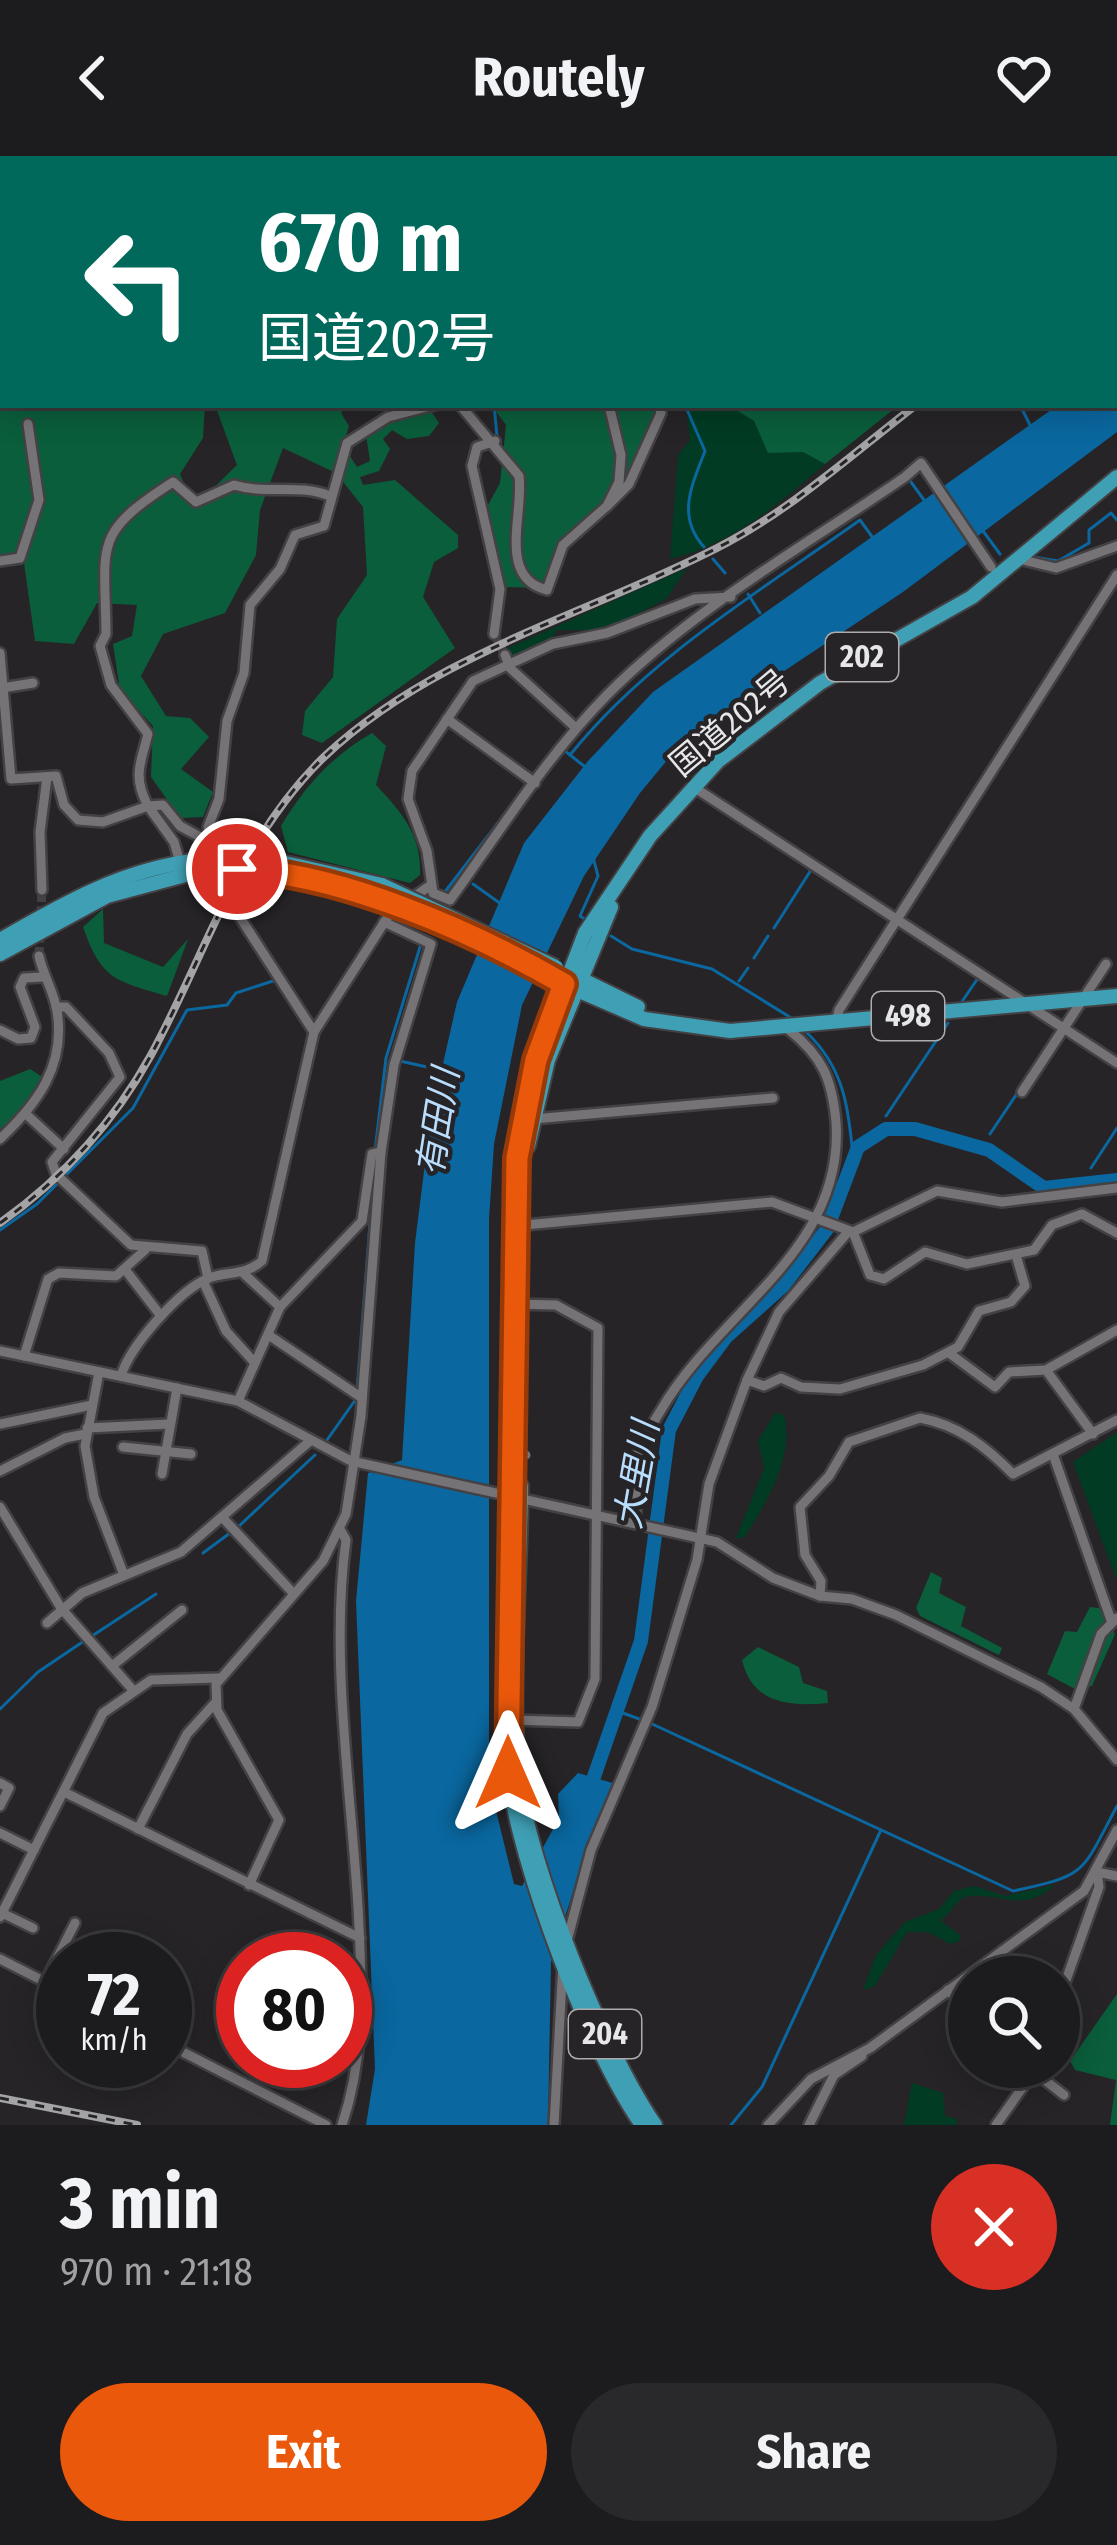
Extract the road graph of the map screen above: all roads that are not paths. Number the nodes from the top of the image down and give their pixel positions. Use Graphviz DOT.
graph roads {
  1 [pos="418,408"];
  2 [pos="463,408"];
  3 [pos="610,408"];
  4 [pos="660,408"];
  5 [pos="28,424"];
  6 [pos="495,441"];
  7 [pos="1117,477"];
  8 [pos="330,496"];
  9 [pos="608,506"];
  10 [pos="1117,546"];
  11 [pos="1019,559"];
  12 [pos="0,561"];
  13 [pos="991,567"];
  14 [pos="1117,575"];
  15 [pos="731,597"];
  16 [pos="494,634"];
  17 [pos="0,653"];
  18 [pos="506,659"];
  19 [pos="33,683"];
  20 [pos="2,688"];
  21 [pos="446,718"];
  22 [pos="576,728"];
  23 [pos="47,777"];
  24 [pos="531,781"];
  25 [pos="692,786"];
  26 [pos="148,806"];
  27 [pos="211,843"];
  28 [pos="180,862"];
  29 [pos="202,865"];
  30 [pos="428,886"];
  31 [pos="42,890"];
  32 [pos="898,920"];
  33 [pos="384,922"];
  34 [pos="0,940"];
  35 [pos="0,954"];
  36 [pos="39,956"];
  37 [pos="1106,964"];
  38 [pos="43,977"];
  39 [pos="566,978"];
  40 [pos="1117,996"];
  41 [pos="1083,999"];
  42 [pos="1027,1004"];
  43 [pos="56,1007"];
  44 [pos="836,1023"];
  45 [pos="1064,1028"];
  46 [pos="788,1029"];
  47 [pos="0,1030"];
  48 [pos="314,1032"];
  49 [pos="1117,1063"];
  50 [pos="1022,1092"];
  51 [pos="773,1098"];
  52 [pos="27,1115"];
  53 [pos="528,1118"];
  54 [pos="0,1139"];
  55 [pos="64,1149"];
  56 [pos="376,1153"];
  57 [pos="1117,1189"];
  58 [pos="815,1216"];
  59 [pos="362,1221"];
  60 [pos="519,1226"];
  61 [pos="376,1227"];
  62 [pos="849,1231"];
  63 [pos="1117,1233"];
  64 [pos="146,1250"];
  65 [pos="1016,1255"];
  66 [pos="127,1272"];
  67 [pos="243,1273"];
  68 [pos="205,1280"];
  69 [pos="518,1304"];
  70 [pos="280,1307"];
  71 [pos="161,1316"];
  72 [pos="1117,1330"];
  73 [pos="270,1336"];
  74 [pos="0,1351"];
  75 [pos="949,1353"];
  76 [pos="24,1356"];
  77 [pos="254,1363"];
  78 [pos="1046,1370"];
  79 [pos="99,1372"];
  80 [pos="121,1376"];
  81 [pos="747,1380"];
  82 [pos="177,1388"];
  83 [pos="358,1395"];
  84 [pos="238,1401"];
  85 [pos="92,1405"];
  86 [pos="1117,1420"];
  87 [pos="0,1424"];
  88 [pos="169,1424"];
  89 [pos="86,1431"];
  90 [pos="1093,1434"];
  91 [pos="310,1441"];
  92 [pos="123,1448"];
  93 [pos="164,1451"];
  94 [pos="191,1454"];
  95 [pos="505,1454"];
  96 [pos="526,1454"];
  97 [pos="1054,1457"];
  98 [pos="354,1461"];
  99 [pos="0,1472"];
  100 [pos="162,1474"];
  101 [pos="516,1496"];
  102 [pos="0,1507"];
  103 [pos="596,1514"];
  104 [pos="222,1517"];
  105 [pos="638,1523"];
  106 [pos="341,1531"];
  107 [pos="701,1537"];
  108 [pos="124,1574"];
  109 [pos="294,1594"];
  110 [pos="820,1596"];
  111 [pos="61,1608"];
  112 [pos="182,1610"];
  113 [pos="1114,1619"];
  114 [pos="47,1623"];
  115 [pos="112,1666"];
  116 [pos="218,1678"];
  117 [pos="133,1688"];
  118 [pos="215,1703"];
  119 [pos="1073,1709"];
  120 [pos="513,1720"];
  121 [pos="1117,1760"];
  122 [pos="0,1784"];
  123 [pos="64,1792"];
  124 [pos="0,1806"];
  125 [pos="138,1829"];
  126 [pos="1117,1829"];
  127 [pos="0,1833"];
  128 [pos="34,1850"];
  129 [pos="1097,1872"];
  130 [pos="1117,1876"];
  131 [pos="249,1885"];
  132 [pos="1,1915"];
  133 [pos="75,1923"];
  134 [pos="33,1928"];
  135 [pos="70,1932"];
  136 [pos="347,1932"];
  137 [pos="360,1932"];
  138 [pos="564,1948"];
  139 [pos="995,1956"];
  140 [pos="1075,1956"];
  141 [pos="0,1959"];
  142 [pos="36,1977"];
  143 [pos="948,1991"];
  144 [pos="870,2048"];
  145 [pos="192,2057"];
  146 [pos="353,2088"];
  147 [pos="1021,2088"];
  148 [pos="1056,2088"];
  149 [pos="1064,2095"];
  150 [pos="326,2125"];
  151 [pos="342,2125"];
  152 [pos="554,2125"];
  153 [pos="642,2125"];
  154 [pos="655,2125"];
  155 [pos="768,2125"];
  156 [pos="809,2125"];
  157 [pos="996,2125"];
  1 -- 8 [label="street"];
  2 -- 6 [label="street"];
  3 -- 9 [label="street"];
  4 -- 9 [label="street"];
  5 -- 12 [label="street"];
  6 -- 9 [label="street"];
  6 -- 16 [label="street"];
  7 -- 11 [label="highway, 国道202号 / 202"];
  8 -- 26 [label="street"];
  8 -- 27 [label="street"];
  10 -- 11 [label="street"];
  11 -- 25 [label="highway, 国道202号 / 202"];
  13 -- 15 [label="street"];
  14 -- 32 [label="street"];
  15 -- 18 [label="street"];
  15 -- 22 [label="street"];
  17 -- 20 [label="street"];
  18 -- 21 [label="street"];
  18 -- 22 [label="street"];
  19 -- 20 [label="street"];
  20 -- 23 [label="street"];
  21 -- 24 [label="street"];
  21 -- 30 [label="street"];
  22 -- 24 [label="street"];
  23 -- 26 [label="street"];
  23 -- 31 [label="street"];
  24 -- 30 [label="street"];
  25 -- 32 [label="street"];
  25 -- 39 [label="highway, 国道202号 / 202"];
  26 -- 27 [label="street"];
  26 -- 28 [label="street"];
  27 -- 48 [label="street"];
  28 -- 29 [label="highway"];
  28 -- 34 [label="highway"];
  29 -- 35 [label="highway"];
  29 -- 39 [label="highway, bridge"];
  30 -- 33 [label="street"];
  32 -- 42 [label="street"];
  32 -- 44 [label="street"];
  33 -- 48 [label="street"];
  33 -- 56 [label="street"];
  36 -- 38 [label="street"];
  37 -- 41 [label="street"];
  38 -- 43 [label="street"];
  38 -- 47 [label="street"];
  39 -- 46 [label="highway, 498"];
  39 -- 53 [label="highway, 204"];
  40 -- 41 [label="highway, 498"];
  41 -- 42 [label="highway, 498"];
  41 -- 45 [label="street"];
  42 -- 44 [label="highway, 498"];
  42 -- 45 [label="street"];
  43 -- 52 [label="street"];
  43 -- 55 [label="street"];
  44 -- 46 [label="highway, 498"];
  45 -- 49 [label="street"];
  45 -- 50 [label="street"];
  46 -- 58 [label="street"];
  48 -- 67 [label="street"];
  51 -- 53 [label="street"];
  52 -- 54 [label="street"];
  52 -- 55 [label="street"];
  53 -- 60 [label="highway, 204"];
  55 -- 64 [label="street"];
  56 -- 59 [label="street"];
  56 -- 61 [label="street"];
  57 -- 62 [label="street"];
  58 -- 60 [label="street"];
  58 -- 62 [label="street"];
  58 -- 105 [label="street"];
  59 -- 61 [label="street"];
  59 -- 70 [label="street"];
  60 -- 69 [label="highway, 204"];
  61 -- 83 [label="street"];
  62 -- 65 [label="street"];
  62 -- 81 [label="street"];
  63 -- 65 [label="street"];
  64 -- 66 [label="street"];
  64 -- 68 [label="street"];
  65 -- 75 [label="street"];
  66 -- 71 [label="street"];
  66 -- 76 [label="street"];
  67 -- 68 [label="street"];
  67 -- 70 [label="street"];
  68 -- 71 [label="street"];
  68 -- 77 [label="street"];
  69 -- 101 [label="highway, 204"];
  69 -- 103 [label="street"];
  70 -- 73 [label="street"];
  71 -- 80 [label="street"];
  72 -- 78 [label="street"];
  73 -- 77 [label="street"];
  73 -- 83 [label="street"];
  74 -- 76 [label="street"];
  75 -- 78 [label="street"];
  75 -- 81 [label="street"];
  76 -- 79 [label="street"];
  77 -- 84 [label="street"];
  78 -- 90 [label="street"];
  79 -- 80 [label="street"];
  79 -- 85 [label="street"];
  80 -- 82 [label="street"];
  81 -- 107 [label="street"];
  82 -- 84 [label="street"];
  82 -- 88 [label="street"];
  83 -- 98 [label="street"];
  84 -- 91 [label="street"];
  85 -- 87 [label="street"];
  85 -- 89 [label="street"];
  86 -- 90 [label="street"];
  88 -- 89 [label="street"];
  88 -- 93 [label="street"];
  89 -- 99 [label="street"];
  89 -- 108 [label="street"];
  90 -- 97 [label="street"];
  91 -- 98 [label="street"];
  91 -- 104 [label="street"];
  92 -- 93 [label="street"];
  93 -- 94 [label="street"];
  93 -- 100 [label="street"];
  95 -- 96 [label="street, bridge"];
  97 -- 110 [label="street"];
  97 -- 113 [label="street"];
  98 -- 101 [label="street"];
  98 -- 106 [label="street"];
  101 -- 103 [label="street"];
  101 -- 120 [label="highway, 204"];
  102 -- 111 [label="street"];
  103 -- 105 [label="street"];
  103 -- 120 [label="street"];
  104 -- 108 [label="street"];
  104 -- 109 [label="street"];
  105 -- 107 [label="street"];
  106 -- 109 [label="street"];
  106 -- 137 [label="street"];
  107 -- 110 [label="street"];
  107 -- 138 [label="street"];
  108 -- 111 [label="street"];
  109 -- 116 [label="street"];
  110 -- 119 [label="street"];
  111 -- 114 [label="street"];
  111 -- 115 [label="street"];
  112 -- 115 [label="street"];
  113 -- 119 [label="street"];
  115 -- 117 [label="street"];
  116 -- 117 [label="street"];
  116 -- 118 [label="street"];
  117 -- 123 [label="street"];
  118 -- 125 [label="street"];
  118 -- 131 [label="street"];
  119 -- 121 [label="street"];
  120 -- 138 [label="highway, 204"];
  122 -- 124 [label="street"];
  123 -- 125 [label="street"];
  123 -- 128 [label="street"];
  125 -- 131 [label="street"];
  126 -- 129 [label="street"];
  127 -- 128 [label="street"];
  128 -- 132 [label="street"];
  129 -- 130 [label="street"];
  129 -- 139 [label="street"];
  129 -- 140 [label="street"];
  131 -- 136 [label="street"];
  132 -- 134 [label="street"];
  133 -- 135 [label="street"];
  138 -- 152 [label="street"];
  138 -- 153 [label="highway, 204"];
  138 -- 154 [label="highway, 204"];
  141 -- 142 [label="street"];
  143 -- 144 [label="street"];
  144 -- 155 [label="street"];
  144 -- 156 [label="street"];
  145 -- 150 [label="street"];
  146 -- 151 [label="street"];
  147 -- 157 [label="street"];
  148 -- 149 [label="street"];
}
